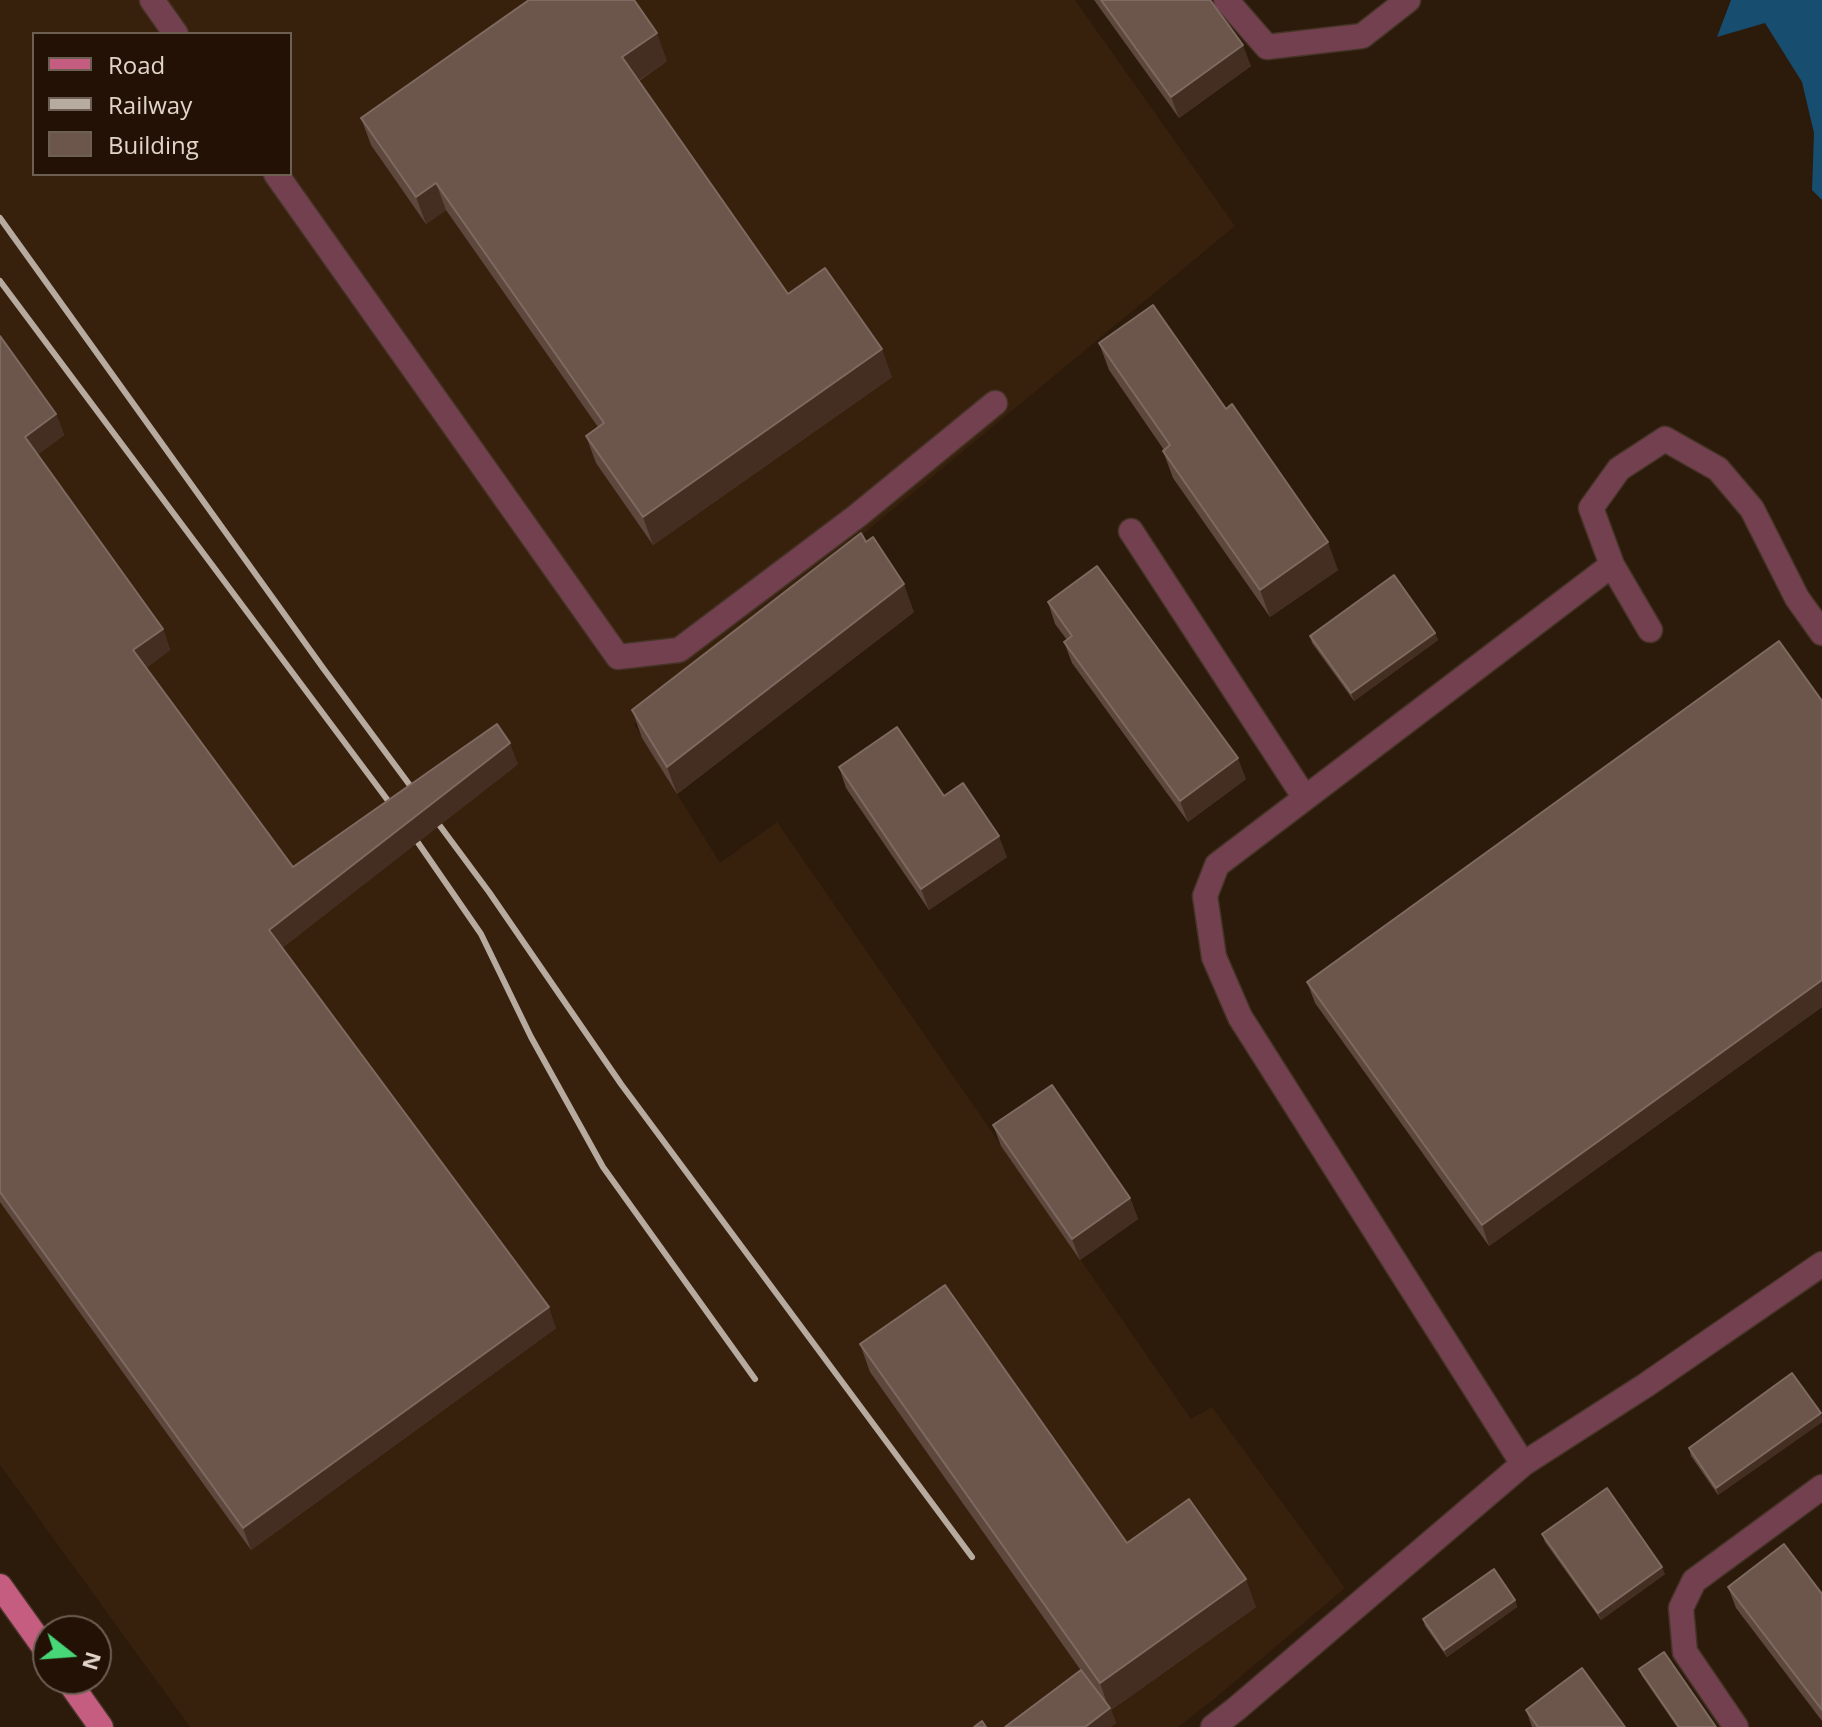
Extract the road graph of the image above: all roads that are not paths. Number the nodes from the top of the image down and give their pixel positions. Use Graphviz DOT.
graph roads {
  1 [pos="152,0"];
  2 [pos="1226,0"];
  3 [pos="1408,0"];
  4 [pos="175,32"];
  5 [pos="277,176"];
  6 [pos="995,403"];
  7 [pos="1131,531"];
  8 [pos="1612,565"];
  9 [pos="1650,630"];
  10 [pos="1822,633"];
  11 [pos="1305,798"];
  12 [pos="1822,1264"];
  13 [pos="1523,1464"];
  14 [pos="1822,1487"];
  15 [pos="0,1586"];
  16 [pos="32,1631"];
  17 [pos="78,1695"];
  18 [pos="101,1727"];
  19 [pos="1213,1727"];
  20 [pos="1736,1727"];
  1 -- 4 [label="lane"];
  2 -- 3 [label="lane"];
  5 -- 6 [label="lane"];
  7 -- 11 [label="lane"];
  8 -- 9 [label="lane"];
  8 -- 10 [label="lane"];
  8 -- 11 [label="lane"];
  11 -- 13 [label="lane"];
  12 -- 13 [label="lane"];
  13 -- 19 [label="lane"];
  14 -- 20 [label="lane"];
  15 -- 16 [label="main road"];
  17 -- 18 [label="main road"];
}
